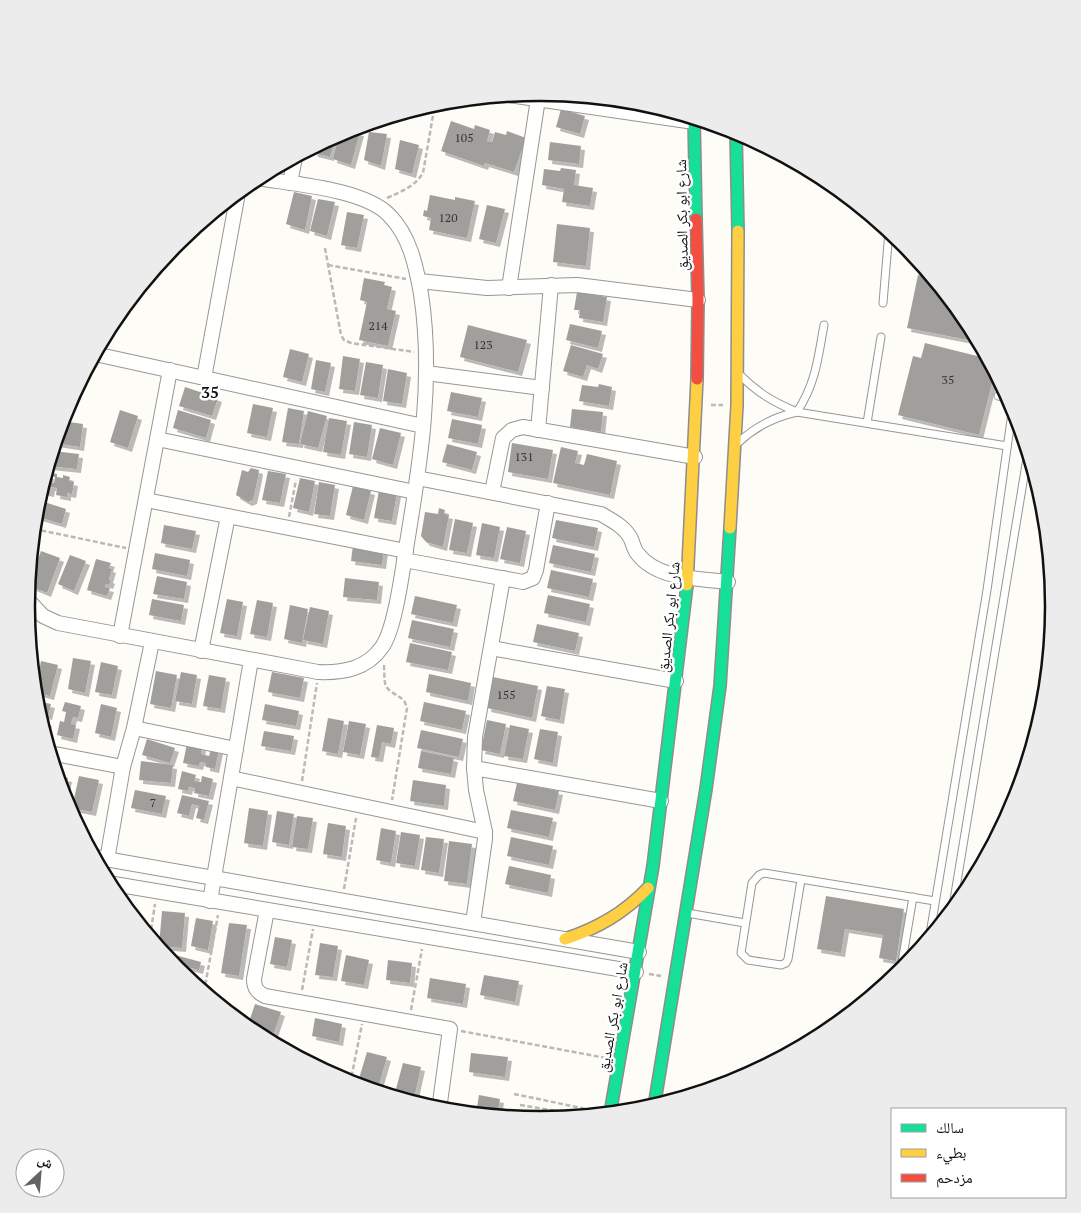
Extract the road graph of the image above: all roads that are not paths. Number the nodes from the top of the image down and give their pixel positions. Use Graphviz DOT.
graph roads {
  1 [pos="538,101"];
  2 [pos="556,101"];
  3 [pos="658,115"];
  4 [pos="694,125"];
  5 [pos="736,140"];
  6 [pos="293,166"];
  7 [pos="270,180"];
  8 [pos="290,183"];
  9 [pos="236,203"];
  10 [pos="888,240"];
  11 [pos="419,281"];
  12 [pos="551,285"];
  13 [pos="509,288"];
  14 [pos="698,300"];
  15 [pos="883,303"];
  16 [pos="824,325"];
  17 [pos="881,337"];
  18 [pos="102,356"];
  19 [pos="170,370"];
  20 [pos="738,372"];
  21 [pos="426,373"];
  22 [pos="204,378"];
  23 [pos="542,388"];
  24 [pos="797,412"];
  25 [pos="1011,421"];
  26 [pos="868,423"];
  27 [pos="423,426"];
  28 [pos="538,430"];
  29 [pos="157,439"];
  30 [pos="735,446"];
  31 [pos="1007,446"];
  32 [pos="695,457"];
  33 [pos="1026,466"];
  34 [pos="416,485"];
  35 [pos="492,492"];
  36 [pos="146,500"];
  37 [pos="548,503"];
  38 [pos="228,516"];
  39 [pos="405,556"];
  40 [pos="688,577"];
  41 [pos="503,578"];
  42 [pos="728,582"];
  43 [pos="35,608"];
  44 [pos="120,636"];
  45 [pos="152,642"];
  46 [pos="491,648"];
  47 [pos="201,651"];
  48 [pos="251,660"];
  49 [pos="676,680"];
  50 [pos="134,728"];
  51 [pos="236,749"];
  52 [pos="57,754"];
  53 [pos="123,767"];
  54 [pos="474,768"];
  55 [pos="231,778"];
  56 [pos="661,801"];
  57 [pos="485,832"];
  58 [pos="101,856"];
  59 [pos="103,858"];
  60 [pos="214,880"];
  61 [pos="801,880"];
  62 [pos="119,886"];
  63 [pos="648,888"];
  64 [pos="955,896"];
  65 [pos="912,897"];
  66 [pos="935,901"];
  67 [pos="215,902"];
  68 [pos="267,910"];
  69 [pos="687,913"];
  70 [pos="746,923"];
  71 [pos="473,924"];
  72 [pos="931,928"];
  73 [pos="565,939"];
  74 [pos="607,946"];
  75 [pos="639,952"];
  76 [pos="902,960"];
  77 [pos="604,966"];
  78 [pos="636,972"];
  79 [pos="655,1098"];
  80 [pos="440,1102"];
  81 [pos="611,1107"];
  1 -- 13 [label="street"];
  2 -- 3 [label="street"];
  4 -- 14 [label="main road, شارع ابو بكر الصديق"];
  5 -- 20 [label="main road"];
  6 -- 8 [label="street"];
  7 -- 8 [label="street"];
  8 -- 11 [label="street"];
  9 -- 22 [label="street"];
  10 -- 15 [label="lane"];
  11 -- 13 [label="street"];
  11 -- 21 [label="street"];
  12 -- 13 [label="street"];
  12 -- 14 [label="street"];
  12 -- 23 [label="street"];
  14 -- 32 [label="main road, شارع ابو بكر الصديق"];
  16 -- 24 [label="lane"];
  17 -- 26 [label="lane"];
  18 -- 19 [label="street"];
  19 -- 22 [label="street"];
  19 -- 29 [label="street"];
  20 -- 24 [label="lane"];
  20 -- 30 [label="main road"];
  21 -- 23 [label="street"];
  21 -- 27 [label="street"];
  22 -- 27 [label="street"];
  23 -- 28 [label="street"];
  24 -- 26 [label="lane"];
  24 -- 30 [label="lane"];
  25 -- 31 [label="lane"];
  26 -- 31 [label="lane"];
  27 -- 34 [label="street"];
  28 -- 32 [label="street"];
  28 -- 35 [label="street"];
  29 -- 34 [label="street"];
  29 -- 36 [label="street"];
  30 -- 42 [label="main road"];
  31 -- 66 [label="lane"];
  32 -- 40 [label="main road, شارع ابو بكر الصديق"];
  33 -- 64 [label="lane"];
  34 -- 35 [label="street"];
  34 -- 39 [label="street"];
  35 -- 37 [label="street"];
  36 -- 38 [label="street"];
  36 -- 44 [label="street"];
  37 -- 40 [label="street"];
  37 -- 41 [label="street"];
  38 -- 39 [label="street"];
  38 -- 47 [label="street"];
  39 -- 41 [label="street"];
  39 -- 48 [label="street"];
  40 -- 42 [label="street"];
  40 -- 49 [label="main road, شارع ابو بكر الصديق"];
  41 -- 46 [label="street"];
  42 -- 69 [label="main road"];
  43 -- 44 [label="street"];
  44 -- 45 [label="street"];
  45 -- 47 [label="street"];
  45 -- 50 [label="street"];
  46 -- 49 [label="street"];
  46 -- 54 [label="street"];
  47 -- 48 [label="street"];
  48 -- 51 [label="street"];
  49 -- 56 [label="main road, شارع ابو بكر الصديق"];
  50 -- 51 [label="street"];
  50 -- 53 [label="street"];
  51 -- 55 [label="street"];
  52 -- 53 [label="street"];
  53 -- 58 [label="street"];
  54 -- 56 [label="street"];
  54 -- 57 [label="street"];
  55 -- 57 [label="street"];
  55 -- 60 [label="street"];
  56 -- 63 [label="main road, شارع ابو بكر الصديق"];
  57 -- 71 [label="street"];
  59 -- 60 [label="street"];
  60 -- 67 [label="street"];
  60 -- 71 [label="street"];
  61 -- 65 [label="lane"];
  61 -- 70 [label="lane"];
  61 -- 70 [label="lane"];
  62 -- 67 [label="street"];
  63 -- 73 [label="main road"];
  63 -- 75 [label="main road, شارع ابو بكر الصديق"];
  65 -- 66 [label="lane"];
  65 -- 76 [label="lane"];
  66 -- 72 [label="lane"];
  67 -- 68 [label="street"];
  68 -- 77 [label="street"];
  68 -- 80 [label="street"];
  69 -- 70 [label="lane"];
  69 -- 79 [label="main road"];
  71 -- 73 [label="street"];
  73 -- 74 [label="street"];
  74 -- 75 [label="street"];
  74 -- 77 [label="street"];
  75 -- 78 [label="main road, شارع ابو بكر الصديق"];
  77 -- 78 [label="street"];
  78 -- 81 [label="main road, شارع ابو بكر الصديق"];
}
